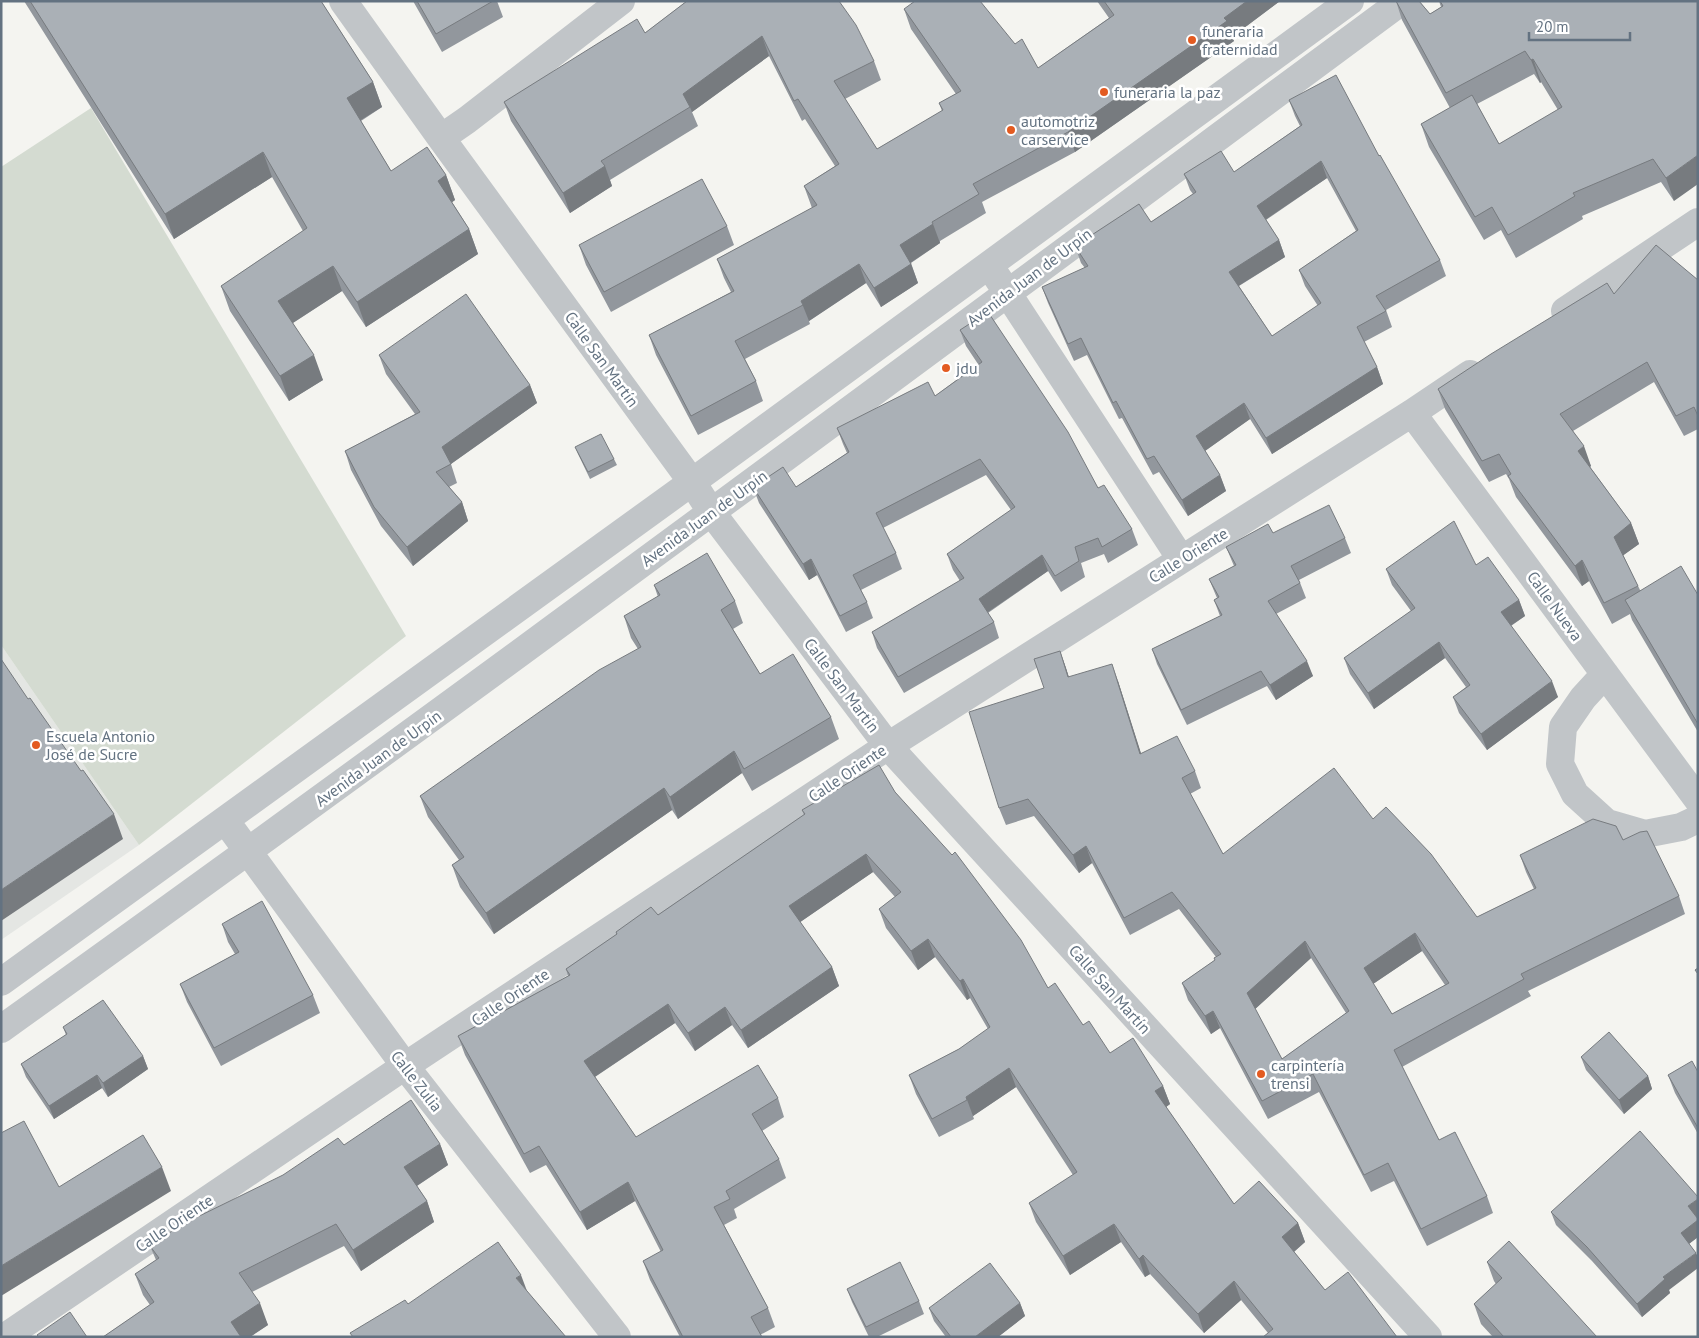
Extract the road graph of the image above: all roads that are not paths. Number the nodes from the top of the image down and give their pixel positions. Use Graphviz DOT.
graph roads {
  1 [pos="343,1"];
  2 [pos="621,1"];
  3 [pos="1350,1"];
  4 [pos="1402,1"];
  5 [pos="441,138"];
  6 [pos="1695,230"];
  7 [pos="990,266"];
  8 [pos="1008,293"];
  9 [pos="1542,326"];
  10 [pos="1493,358"];
  11 [pos="1412,413"];
  12 [pos="692,482"];
  13 [pos="712,513"];
  14 [pos="1181,559"];
  15 [pos="1605,674"];
  16 [pos="888,746"];
  17 [pos="1698,800"];
  18 [pos="1698,819"];
  19 [pos="225,820"];
  20 [pos="249,852"];
  21 [pos="1,982"];
  22 [pos="1,1029"];
  23 [pos="405,1066"];
  24 [pos="5,1337"];
  25 [pos="618,1337"];
  26 [pos="1428,1337"];
  1 -- 5 [label="street, Calle San Martín"];
  2 -- 5 [label="street"];
  3 -- 7 [label="street, Avenida Juan de Urpín"];
  4 -- 8 [label="street, Avenida Juan de Urpín"];
  5 -- 12 [label="street, Calle San Martín"];
  6 -- 9 [label="street"];
  7 -- 8 [label="street"];
  7 -- 12 [label="street, Avenida Juan de Urpín"];
  8 -- 13 [label="street, Avenida Juan de Urpín"];
  8 -- 14 [label="street"];
  10 -- 11 [label="street, Calle Oriente"];
  11 -- 14 [label="street, Calle Oriente"];
  11 -- 15 [label="street, Calle Nueva"];
  12 -- 13 [label="street, Calle San Martín"];
  12 -- 19 [label="street, Avenida Juan de Urpín"];
  13 -- 16 [label="street, Calle San Martín"];
  13 -- 20 [label="street, Avenida Juan de Urpín"];
  14 -- 16 [label="street, Calle Oriente"];
  15 -- 17 [label="street, Calle Nueva"];
  15 -- 18 [label="street"];
  16 -- 23 [label="street, Calle Oriente"];
  16 -- 26 [label="street, Calle San Martín"];
  19 -- 20 [label="street, Calle Zulia"];
  19 -- 21 [label="street, Avenida Juan de Urpín"];
  20 -- 22 [label="street, Avenida Juan de Urpín"];
  20 -- 23 [label="street, Calle Zulia"];
  23 -- 24 [label="street, Calle Oriente"];
  23 -- 25 [label="street, Calle Zulia"];
}
